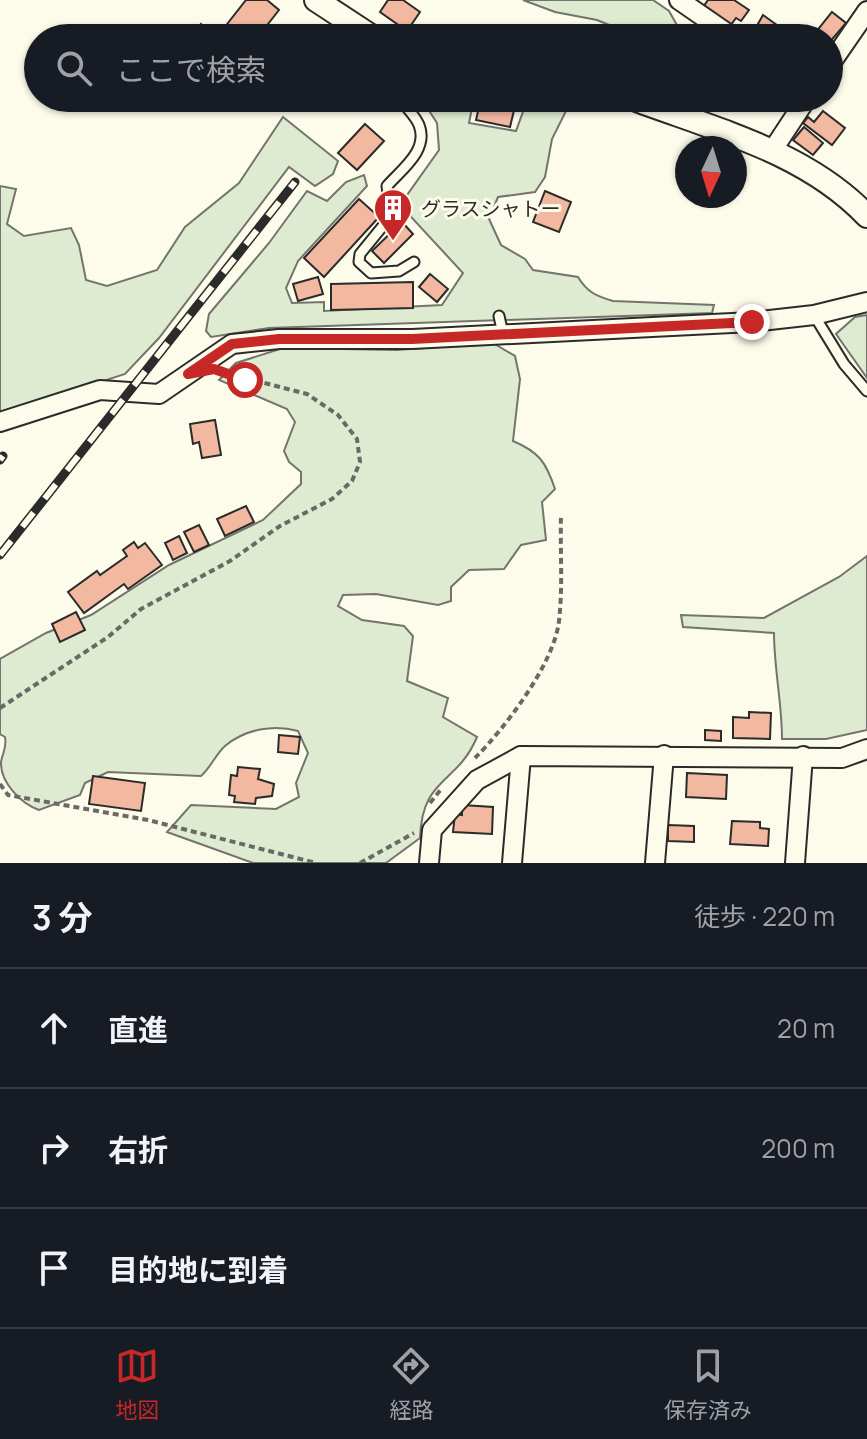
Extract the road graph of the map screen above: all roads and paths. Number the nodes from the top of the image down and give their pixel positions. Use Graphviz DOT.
graph roads {
  1 [pos="316,0"];
  2 [pos="679,0"];
  3 [pos="867,11"];
  4 [pos="353,24"];
  5 [pos="714,24"];
  6 [pos="843,46"];
  7 [pos="410,112"];
  8 [pos="668,112"];
  9 [pos="798,112"];
  10 [pos="772,151"];
  11 [pos="867,216"];
  12 [pos="414,262"];
  13 [pos="867,302"];
  14 [pos="814,315"];
  15 [pos="188,374"];
  16 [pos="867,391"];
  17 [pos="0,422"];
  18 [pos="561,514"];
  19 [pos="0,708"];
  20 [pos="867,749"];
  21 [pos="664,755"];
  22 [pos="521,756"];
  23 [pos="803,756"];
  24 [pos="467,767"];
  25 [pos="0,784"];
  26 [pos="446,785"];
  27 [pos="429,827"];
  28 [pos="316,863"];
  29 [pos="360,863"];
  30 [pos="429,863"];
  31 [pos="512,863"];
  32 [pos="655,863"];
  33 [pos="795,863"];
  1 -- 4 [label="street"];
  2 -- 5 [label="street"];
  3 -- 6 [label="street"];
  7 -- 12 [label="lane"];
  8 -- 10 [label="street"];
  9 -- 10 [label="street"];
  10 -- 11 [label="street"];
  13 -- 14 [label="street"];
  14 -- 15 [label="street"];
  14 -- 16 [label="lane"];
  15 -- 17 [label="street"];
  15 -- 19 [label="path"];
  18 -- 24 [label="path"];
  20 -- 23 [label="street"];
  21 -- 22 [label="street"];
  21 -- 23 [label="street"];
  21 -- 32 [label="street"];
  22 -- 27 [label="street"];
  22 -- 31 [label="street"];
  23 -- 33 [label="street"];
  25 -- 28 [label="path"];
  26 -- 27 [label="path"];
  27 -- 29 [label="path"];
  27 -- 30 [label="street"];
}
